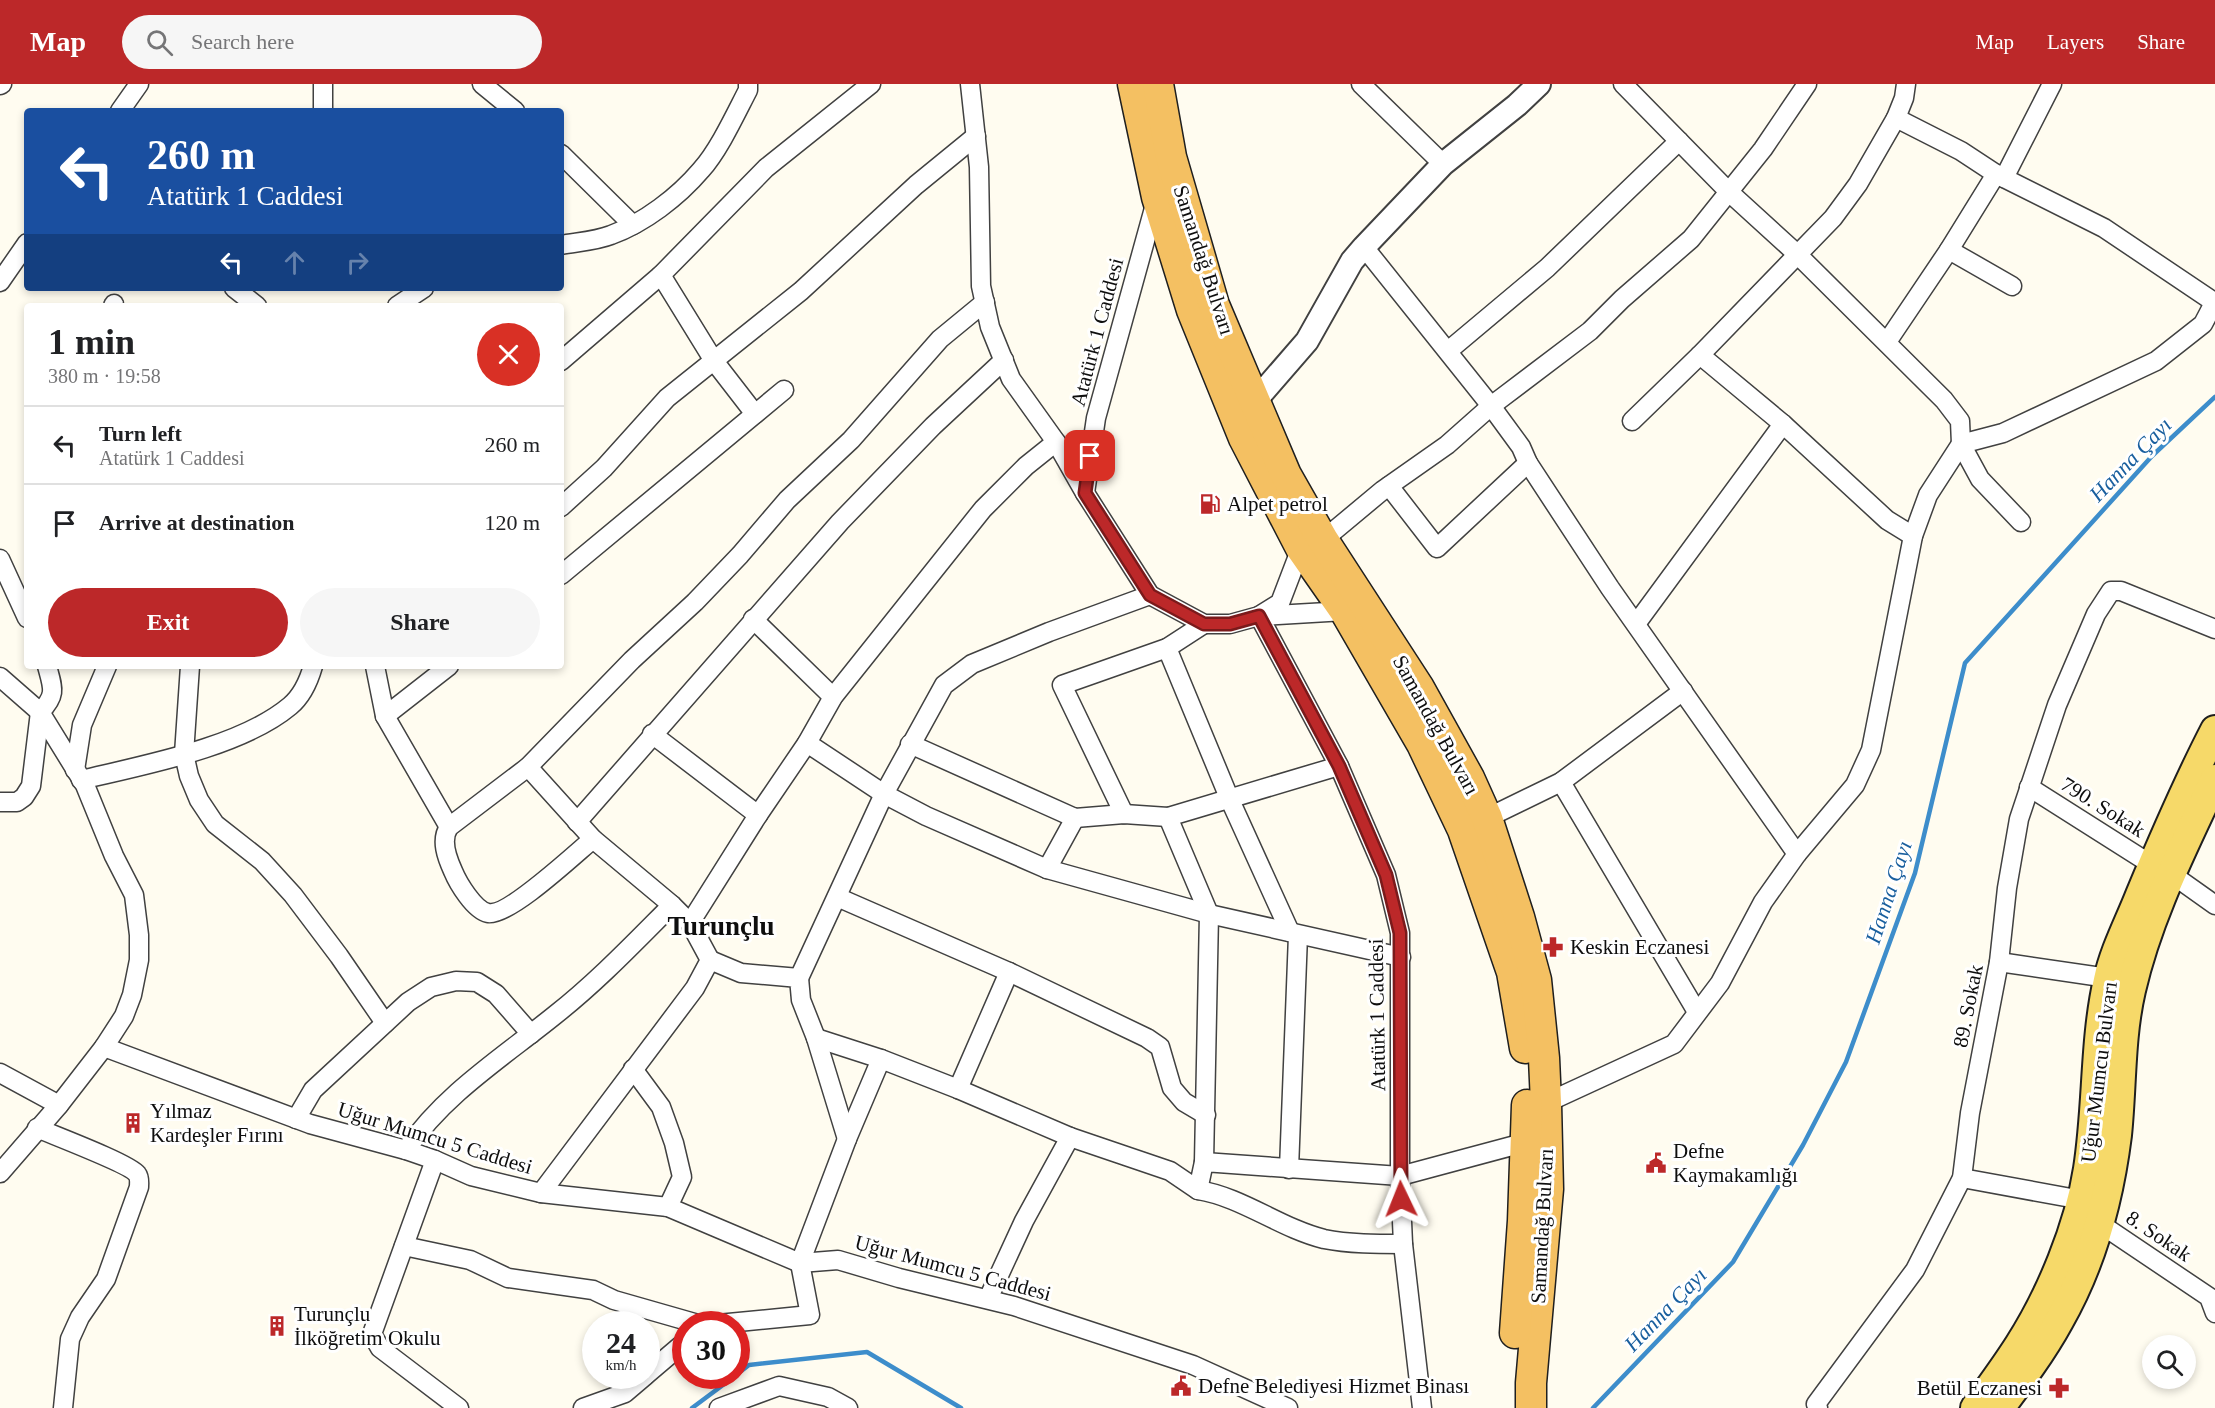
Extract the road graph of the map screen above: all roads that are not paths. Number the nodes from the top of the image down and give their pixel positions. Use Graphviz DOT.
graph roads {
  1 [pos="139,84"];
  2 [pos="323,84"];
  3 [pos="482,84"];
  4 [pos="748,84"];
  5 [pos="871,84"];
  6 [pos="970,84"];
  7 [pos="1133,84"];
  8 [pos="1158,84"];
  9 [pos="1361,84"];
  10 [pos="1539,84"];
  11 [pos="1623,84"];
  12 [pos="1807,84"];
  13 [pos="1906,84"];
  14 [pos="2052,84"];
  15 [pos="122,108"];
  16 [pos="323,108"];
  17 [pos="511,108"];
  18 [pos="1896,118"];
  19 [pos="976,136"];
  20 [pos="1679,141"];
  21 [pos="564,157"];
  22 [pos="1443,164"];
  23 [pos="2000,176"];
  24 [pos="1729,192"];
  25 [pos="1157,197"];
  26 [pos="633,225"];
  27 [pos="564,244"];
  28 [pos="24,247"];
  29 [pos="1364,247"];
  30 [pos="1949,250"];
  31 [pos="1797,254"];
  32 [pos="662,275"];
  33 [pos="0,282"];
  34 [pos="2012,286"];
  35 [pos="238,291"];
  36 [pos="420,291"];
  37 [pos="2215,301"];
  38 [pos="985,302"];
  39 [pos="253,303"];
  40 [pos="406,303"];
  41 [pos="1887,342"];
  42 [pos="1448,351"];
  43 [pos="1700,355"];
  44 [pos="564,358"];
  45 [pos="1004,360"];
  46 [pos="714,361"];
  47 [pos="784,390"];
  48 [pos="1255,401"];
  49 [pos="1491,406"];
  50 [pos="755,414"];
  51 [pos="1632,421"];
  52 [pos="1783,424"];
  53 [pos="1056,442"];
  54 [pos="1961,444"];
  55 [pos="1528,462"];
  56 [pos="1389,486"];
  57 [pos="1085,493"];
  58 [pos="564,504"];
  59 [pos="2021,522"];
  60 [pos="1913,536"];
  61 [pos="1312,544"];
  62 [pos="0,559"];
  63 [pos="564,573"];
  64 [pos="1150,595"];
  65 [pos="24,611"];
  66 [pos="1345,612"];
  67 [pos="1259,616"];
  68 [pos="753,619"];
  69 [pos="1204,624"];
  70 [pos="1636,624"];
  71 [pos="2215,629"];
  72 [pos="1167,648"];
  73 [pos="48,669"];
  74 [pos="106,669"];
  75 [pos="190,669"];
  76 [pos="313,669"];
  77 [pos="376,669"];
  78 [pos="445,669"];
  79 [pos="0,677"];
  80 [pos="1683,691"];
  81 [pos="833,697"];
  82 [pos="40,712"];
  83 [pos="385,716"];
  84 [pos="2215,730"];
  85 [pos="652,734"];
  86 [pos="807,743"];
  87 [pos="910,744"];
  88 [pos="184,754"];
  89 [pos="1339,766"];
  90 [pos="528,767"];
  91 [pos="78,775"];
  92 [pos="2215,779"];
  93 [pos="1561,782"];
  94 [pos="2029,787"];
  95 [pos="884,794"];
  96 [pos="1230,800"];
  97 [pos="0,802"];
  98 [pos="1124,814"];
  99 [pos="758,815"];
  100 [pos="1168,817"];
  101 [pos="1075,818"];
  102 [pos="1487,818"];
  103 [pos="577,822"];
  104 [pos="449,827"];
  105 [pos="593,839"];
  106 [pos="1797,854"];
  107 [pos="1047,869"];
  108 [pos="2161,869"];
  109 [pos="837,897"];
  110 [pos="672,905"];
  111 [pos="2215,905"];
  112 [pos="1209,914"];
  113 [pos="690,923"];
  114 [pos="1294,933"];
  115 [pos="1401,957"];
  116 [pos="710,960"];
  117 [pos="1999,962"];
  118 [pos="1009,972"];
  119 [pos="800,978"];
  120 [pos="2108,978"];
  121 [pos="1697,1012"];
  122 [pos="385,1023"];
  123 [pos="531,1034"];
  124 [pos="816,1038"];
  125 [pos="104,1047"];
  126 [pos="881,1059"];
  127 [pos="633,1069"];
  128 [pos="0,1073"];
  129 [pos="958,1089"];
  130 [pos="1546,1103"];
  131 [pos="58,1106"];
  132 [pos="1206,1115"];
  133 [pos="296,1119"];
  134 [pos="38,1128"];
  135 [pos="1070,1137"];
  136 [pos="847,1139"];
  137 [pos="1527,1142"];
  138 [pos="406,1150"];
  139 [pos="435,1160"];
  140 [pos="1204,1162"];
  141 [pos="1289,1169"];
  142 [pos="0,1173"];
  143 [pos="1400,1176"];
  144 [pos="1962,1178"];
  145 [pos="1198,1190"];
  146 [pos="541,1193"];
  147 [pos="2082,1200"];
  148 [pos="668,1207"];
  149 [pos="2099,1223"];
  150 [pos="1403,1244"];
  151 [pos="404,1246"];
  152 [pos="800,1263"];
  153 [pos="988,1299"];
  154 [pos="2213,1299"];
  155 [pos="672,1317"];
  156 [pos="750,1321"];
  157 [pos="672,1353"];
  158 [pos="660,1363"];
  159 [pos="630,1389"];
  160 [pos="1521,1395"];
  161 [pos="1817,1406"];
  162 [pos="63,1408"];
  163 [pos="459,1408"];
  164 [pos="583,1408"];
  165 [pos="719,1408"];
  166 [pos="848,1408"];
  167 [pos="1288,1408"];
  168 [pos="1422,1408"];
  169 [pos="1975,1408"];
  170 [pos="2000,1408"];
  1 -- 15 [label="street"];
  2 -- 16 [label="street"];
  3 -- 17 [label="street"];
  4 -- 26 [label="street"];
  5 -- 32 [label="street"];
  6 -- 19 [label="street"];
  7 -- 25 [label="highway, Samandağ Bulvarı"];
  8 -- 48 [label="highway, Samandağ Bulvarı"];
  9 -- 22 [label="street"];
  10 -- 22 [label="street"];
  11 -- 20 [label="street"];
  12 -- 24 [label="street"];
  13 -- 18 [label="street"];
  14 -- 23 [label="street"];
  18 -- 23 [label="street"];
  18 -- 31 [label="street"];
  19 -- 38 [label="street"];
  19 -- 46 [label="street"];
  20 -- 24 [label="street"];
  20 -- 42 [label="street"];
  21 -- 26 [label="street"];
  22 -- 29 [label="street"];
  23 -- 30 [label="street"];
  23 -- 37 [label="street"];
  24 -- 31 [label="street"];
  24 -- 49 [label="street"];
  25 -- 57 [label="street, Atatürk 1 Caddesi"];
  25 -- 61 [label="highway, Samandağ Bulvarı"];
  26 -- 27 [label="street"];
  28 -- 33 [label="street"];
  29 -- 42 [label="street"];
  29 -- 48 [label="street"];
  30 -- 34 [label="street"];
  30 -- 41 [label="street"];
  31 -- 41 [label="street"];
  31 -- 43 [label="street"];
  32 -- 44 [label="street"];
  32 -- 46 [label="street"];
  35 -- 39 [label="street"];
  36 -- 40 [label="street"];
  37 -- 54 [label="street"];
  38 -- 45 [label="street"];
  38 -- 90 [label="street"];
  41 -- 54 [label="street"];
  42 -- 49 [label="street"];
  43 -- 51 [label="street"];
  43 -- 52 [label="street"];
  45 -- 53 [label="street"];
  45 -- 68 [label="street"];
  46 -- 50 [label="street"];
  46 -- 58 [label="street"];
  47 -- 50 [label="street"];
  48 -- 61 [label="highway, Samandağ Bulvarı"];
  49 -- 55 [label="street"];
  49 -- 56 [label="street"];
  50 -- 63 [label="street"];
  52 -- 60 [label="street"];
  52 -- 70 [label="street"];
  53 -- 57 [label="street"];
  53 -- 81 [label="street"];
  54 -- 59 [label="street"];
  54 -- 60 [label="street"];
  55 -- 56 [label="street"];
  55 -- 70 [label="street"];
  56 -- 61 [label="street"];
  57 -- 64 [label="street"];
  60 -- 106 [label="street"];
  61 -- 66 [label="highway, Samandağ Bulvarı"];
  61 -- 67 [label="street"];
  61 -- 102 [label="highway, Samandağ Bulvarı"];
  62 -- 65 [label="street"];
  64 -- 69 [label="street"];
  64 -- 87 [label="street"];
  66 -- 67 [label="street"];
  66 -- 137 [label="highway, Samandağ Bulvarı"];
  67 -- 69 [label="street"];
  67 -- 89 [label="street, Atatürk 1 Caddesi"];
  68 -- 81 [label="street"];
  68 -- 85 [label="street"];
  69 -- 72 [label="street"];
  70 -- 80 [label="street"];
  71 -- 94 [label="street, 89. Sokak"];
  72 -- 96 [label="street"];
  72 -- 98 [label="street"];
  73 -- 82 [label="street"];
  74 -- 91 [label="street"];
  75 -- 88 [label="street"];
  76 -- 88 [label="street"];
  77 -- 83 [label="street"];
  78 -- 83 [label="street"];
  79 -- 82 [label="street"];
  80 -- 93 [label="street"];
  80 -- 106 [label="street"];
  81 -- 86 [label="street"];
  82 -- 91 [label="street"];
  82 -- 97 [label="street"];
  83 -- 104 [label="street"];
  84 -- 108 [label="main road, Uğur Mumcu Bulvarı"];
  85 -- 99 [label="street"];
  85 -- 103 [label="street"];
  86 -- 95 [label="street"];
  86 -- 99 [label="street"];
  87 -- 95 [label="street"];
  87 -- 101 [label="street"];
  88 -- 91 [label="street"];
  88 -- 122 [label="street"];
  89 -- 96 [label="street"];
  89 -- 115 [label="street, Atatürk 1 Caddesi"];
  90 -- 103 [label="street"];
  90 -- 104 [label="street"];
  91 -- 125 [label="street"];
  92 -- 108 [label="main road, Uğur Mumcu Bulvarı"];
  93 -- 102 [label="street"];
  93 -- 121 [label="street"];
  94 -- 108 [label="street, 790. Sokak"];
  94 -- 117 [label="street, 89. Sokak"];
  95 -- 107 [label="street"];
  95 -- 109 [label="street"];
  96 -- 100 [label="street"];
  96 -- 114 [label="street"];
  98 -- 100 [label="street"];
  98 -- 101 [label="street"];
  99 -- 113 [label="street"];
  100 -- 112 [label="street"];
  101 -- 107 [label="street"];
  102 -- 130 [label="highway, Samandağ Bulvarı"];
  103 -- 105 [label="street"];
  104 -- 105 [label="street"];
  105 -- 110 [label="street"];
  106 -- 121 [label="street"];
  107 -- 112 [label="street"];
  108 -- 111 [label="street, 790. Sokak"];
  108 -- 120 [label="main road, Uğur Mumcu Bulvarı"];
  108 -- 149 [label="main road, Uğur Mumcu Bulvarı"];
  109 -- 118 [label="street"];
  109 -- 119 [label="street"];
  110 -- 113 [label="street"];
  110 -- 123 [label="street"];
  112 -- 114 [label="street"];
  112 -- 132 [label="street"];
  113 -- 116 [label="street"];
  114 -- 115 [label="street"];
  114 -- 141 [label="street"];
  115 -- 143 [label="street, Atatürk 1 Caddesi"];
  116 -- 119 [label="street"];
  116 -- 127 [label="street"];
  117 -- 120 [label="street"];
  117 -- 144 [label="street, 89. Sokak"];
  118 -- 129 [label="street"];
  118 -- 132 [label="street"];
  119 -- 124 [label="street"];
  120 -- 147 [label="main road, Uğur Mumcu Bulvarı"];
  121 -- 130 [label="street"];
  122 -- 123 [label="street"];
  122 -- 133 [label="street"];
  123 -- 138 [label="street"];
  124 -- 126 [label="street"];
  124 -- 136 [label="street"];
  125 -- 131 [label="street"];
  125 -- 133 [label="street, Uğur Mumcu 5 Caddesi"];
  126 -- 129 [label="street"];
  126 -- 136 [label="street"];
  127 -- 146 [label="street"];
  127 -- 148 [label="street"];
  128 -- 131 [label="street"];
  129 -- 135 [label="street"];
  130 -- 160 [label="highway, Samandağ Bulvarı"];
  131 -- 134 [label="street"];
  132 -- 140 [label="street"];
  133 -- 138 [label="street, Uğur Mumcu 5 Caddesi"];
  134 -- 142 [label="street"];
  134 -- 162 [label="street"];
  135 -- 145 [label="street"];
  135 -- 153 [label="street"];
  136 -- 152 [label="street"];
  137 -- 143 [label="street"];
  137 -- 160 [label="highway, Samandağ Bulvarı"];
  138 -- 139 [label="street, Uğur Mumcu 5 Caddesi"];
  139 -- 146 [label="street, Uğur Mumcu 5 Caddesi"];
  139 -- 151 [label="street"];
  140 -- 141 [label="street"];
  140 -- 145 [label="street"];
  141 -- 143 [label="street"];
  143 -- 150 [label="street, Atatürk 1 Caddesi"];
  144 -- 147 [label="street"];
  144 -- 161 [label="street, 89. Sokak"];
  145 -- 150 [label="street"];
  146 -- 148 [label="street, Uğur Mumcu 5 Caddesi"];
  147 -- 169 [label="main road, Uğur Mumcu Bulvarı"];
  148 -- 152 [label="street, Uğur Mumcu 5 Caddesi"];
  149 -- 154 [label="street, 8. Sokak"];
  149 -- 170 [label="main road, Uğur Mumcu Bulvarı"];
  150 -- 168 [label="street, Atatürk 1 Caddesi"];
  151 -- 155 [label="street"];
  151 -- 163 [label="street"];
  152 -- 153 [label="street, Uğur Mumcu 5 Caddesi"];
  152 -- 156 [label="street"];
  153 -- 167 [label="street, Uğur Mumcu 5 Caddesi"];
  157 -- 158 [label="street"];
  159 -- 164 [label="street"];
  165 -- 166 [label="street"];
}
